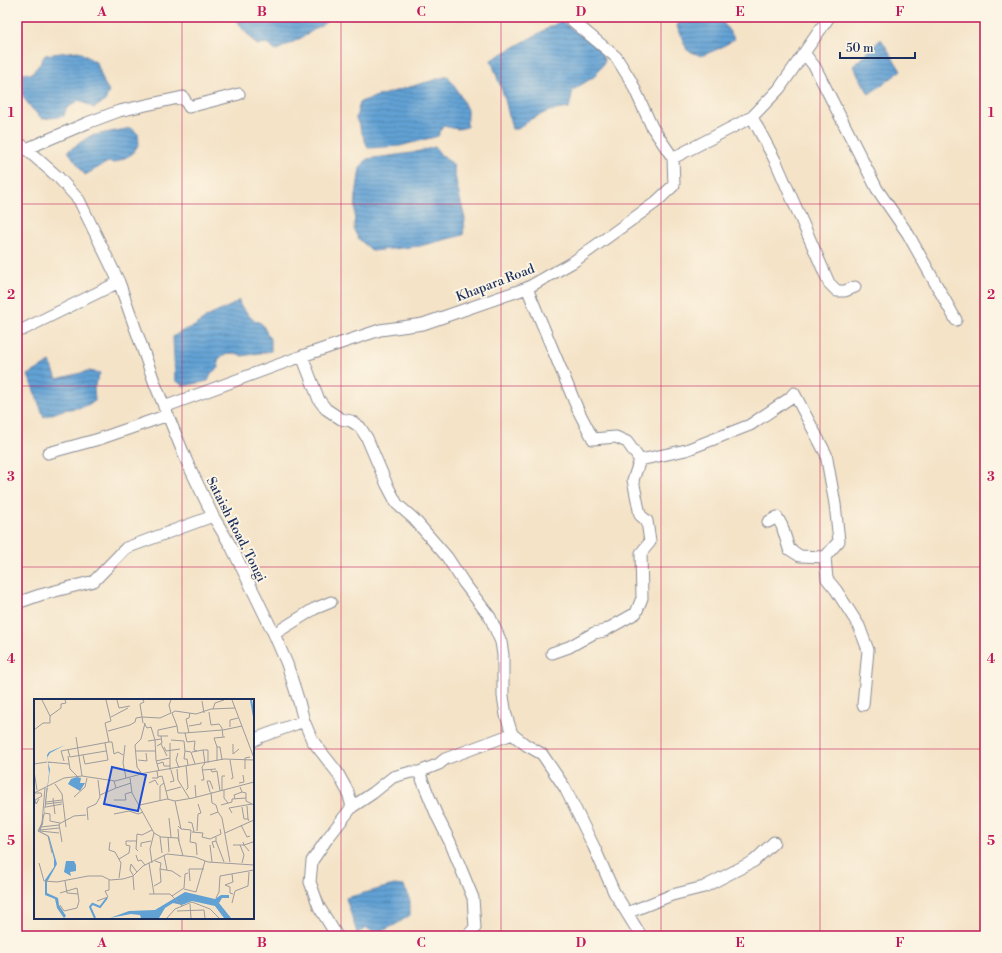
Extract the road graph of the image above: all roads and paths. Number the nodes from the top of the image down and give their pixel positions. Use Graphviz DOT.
graph roads {
  1 [pos="568,17"];
  2 [pos="829,17"];
  3 [pos="804,53"];
  4 [pos="239,94"];
  5 [pos="752,117"];
  6 [pos="17,141"];
  7 [pos="26,149"];
  8 [pos="673,158"];
  9 [pos="119,282"];
  10 [pos="855,287"];
  11 [pos="527,288"];
  12 [pos="956,320"];
  13 [pos="22,330"];
  14 [pos="302,356"];
  15 [pos="166,411"];
  16 [pos="48,453"];
  17 [pos="640,460"];
  18 [pos="213,516"];
  19 [pos="768,522"];
  20 [pos="825,557"];
  21 [pos="331,602"];
  22 [pos="17,603"];
  23 [pos="274,634"];
  24 [pos="552,653"];
  25 [pos="863,705"];
  26 [pos="304,721"];
  27 [pos="512,734"];
  28 [pos="254,741"];
  29 [pos="419,772"];
  30 [pos="352,807"];
  31 [pos="774,842"];
  32 [pos="627,913"];
  33 [pos="337,936"];
  34 [pos="467,936"];
  35 [pos="641,936"];
  1 -- 8 [label="street"];
  2 -- 3 [label="street"];
  3 -- 5 [label="street"];
  3 -- 12 [label="street"];
  4 -- 7 [label="street"];
  5 -- 8 [label="street"];
  5 -- 10 [label="street"];
  6 -- 7 [label="street, Sataish Road, Tongi"];
  7 -- 9 [label="street, Sataish Road, Tongi"];
  8 -- 11 [label="street, Khapara Road"];
  9 -- 13 [label="street"];
  9 -- 15 [label="street, Sataish Road, Tongi"];
  11 -- 14 [label="street, Khapara Road"];
  11 -- 17 [label="street"];
  14 -- 15 [label="street, Khapara Road"];
  14 -- 27 [label="street"];
  15 -- 16 [label="street, Khapara Road"];
  15 -- 18 [label="street, Sataish Road, Tongi"];
  17 -- 20 [label="street"];
  17 -- 24 [label="street"];
  18 -- 22 [label="street"];
  18 -- 23 [label="street, Sataish Road, Tongi"];
  19 -- 20 [label="street"];
  20 -- 25 [label="street"];
  21 -- 23 [label="street"];
  23 -- 26 [label="street, Sataish Road, Tongi"];
  26 -- 28 [label="street"];
  26 -- 30 [label="street, Sataish Road, Tongi"];
  27 -- 29 [label="street"];
  27 -- 32 [label="street"];
  29 -- 30 [label="street"];
  29 -- 34 [label="street"];
  30 -- 33 [label="street"];
  31 -- 32 [label="street"];
  32 -- 35 [label="street"];
}
